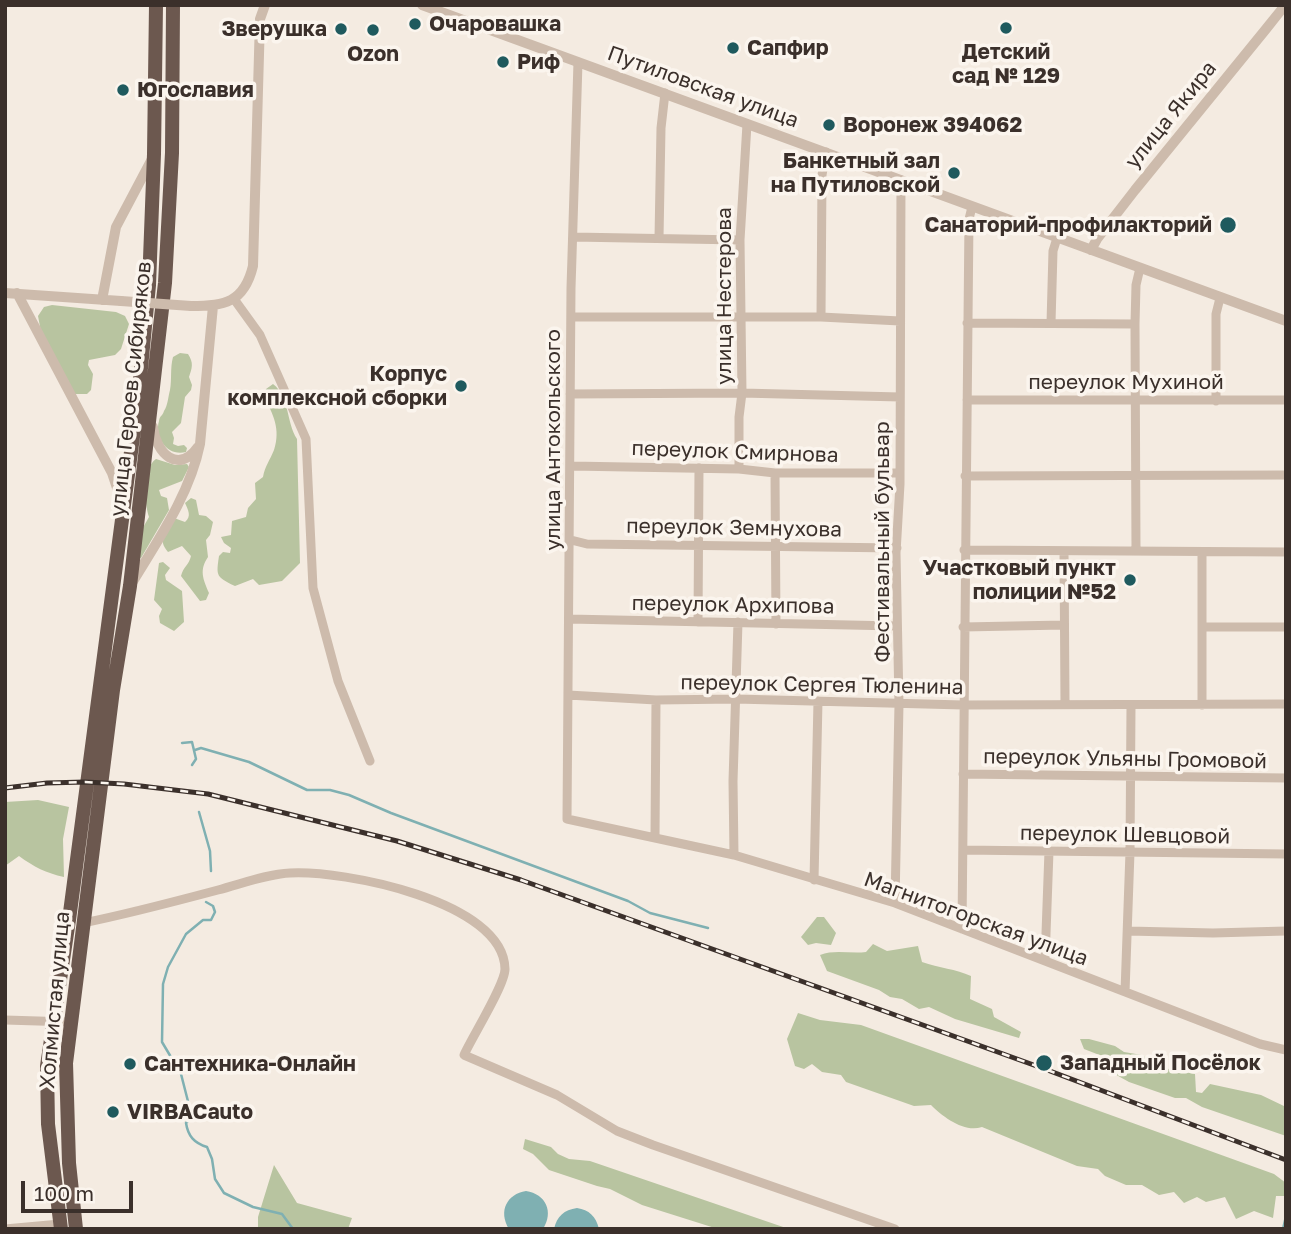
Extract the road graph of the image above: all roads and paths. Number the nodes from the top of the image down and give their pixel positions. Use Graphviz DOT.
graph roads {
  1 [pos="156,5"];
  2 [pos="173,5"];
  3 [pos="265,5"];
  4 [pos="422,5"];
  5 [pos="1282,5"];
  6 [pos="578,62"];
  7 [pos="666,93"];
  8 [pos="747,124"];
  9 [pos="826,152"];
  10 [pos="154,154"];
  11 [pos="901,180"];
  12 [pos="972,208"];
  13 [pos="573,237"];
  14 [pos="659,238"];
  15 [pos="1057,238"];
  16 [pos="740,240"];
  17 [pos="1091,250"];
  18 [pos="1140,268"];
  19 [pos="11,293"];
  20 [pos="1220,298"];
  21 [pos="234,299"];
  22 [pos="102,300"];
  23 [pos="213,306"];
  24 [pos="571,317"];
  25 [pos="821,317"];
  26 [pos="740,318"];
  27 [pos="900,321"];
  28 [pos="1286,321"];
  29 [pos="967,323"];
  30 [pos="1051,323"];
  31 [pos="1135,324"];
  32 [pos="742,393"];
  33 [pos="570,394"];
  34 [pos="900,397"];
  35 [pos="967,400"];
  36 [pos="1135,400"];
  37 [pos="1286,400"];
  38 [pos="1216,401"];
  39 [pos="151,412"];
  40 [pos="200,444"];
  41 [pos="571,466"];
  42 [pos="699,468"];
  43 [pos="739,469"];
  44 [pos="775,473"];
  45 [pos="899,474"];
  46 [pos="965,475"];
  47 [pos="1135,475"];
  48 [pos="1286,475"];
  49 [pos="124,508"];
  50 [pos="571,540"];
  51 [pos="700,545"];
  52 [pos="776,547"];
  53 [pos="897,548"];
  54 [pos="964,550"];
  55 [pos="1064,551"];
  56 [pos="1136,551"];
  57 [pos="1202,552"];
  58 [pos="1286,552"];
  59 [pos="130,586"];
  60 [pos="569,618"];
  61 [pos="698,622"];
  62 [pos="738,622"];
  63 [pos="776,624"];
  64 [pos="1064,625"];
  65 [pos="897,626"];
  66 [pos="1286,626"];
  67 [pos="963,627"];
  68 [pos="1203,627"];
  69 [pos="568,695"];
  70 [pos="736,699"];
  71 [pos="656,701"];
  72 [pos="818,701"];
  73 [pos="1065,703"];
  74 [pos="898,704"];
  75 [pos="1286,704"];
  76 [pos="962,705"];
  77 [pos="1202,705"];
  78 [pos="1131,706"];
  79 [pos="370,761"];
  80 [pos="963,774"];
  81 [pos="87,775"];
  82 [pos="102,775"];
  83 [pos="1131,776"];
  84 [pos="1286,778"];
  85 [pos="567,819"];
  86 [pos="655,837"];
  87 [pos="963,850"];
  88 [pos="1049,851"];
  89 [pos="1130,852"];
  90 [pos="1286,854"];
  91 [pos="734,855"];
  92 [pos="814,880"];
  93 [pos="895,903"];
  94 [pos="83,923"];
  95 [pos="962,929"];
  96 [pos="1128,931"];
  97 [pos="1286,931"];
  98 [pos="1045,961"];
  99 [pos="1125,992"];
  100 [pos="5,1020"];
  101 [pos="52,1022"];
  102 [pos="71,1022"];
  103 [pos="1286,1049"];
  104 [pos="61,1226"];
  105 [pos="5,1229"];
  106 [pos="76,1229"];
  107 [pos="895,1229"];
  1 -- 10 [label="highway, улица Героев Сибиряков"];
  2 -- 39 [label="highway, улица Героев Сибиряков"];
  3 -- 21 [label="street"];
  4 -- 6 [label="street, Путиловская улица"];
  5 -- 17 [label="street, улица Якира"];
  6 -- 7 [label="street, Путиловская улица"];
  6 -- 13 [label="street, улица Антокольского"];
  7 -- 8 [label="street, Путиловская улица"];
  7 -- 14 [label="street"];
  8 -- 9 [label="street, Путиловская улица"];
  8 -- 16 [label="street, улица Нестерова"];
  9 -- 11 [label="street, Путиловская улица"];
  9 -- 25 [label="street"];
  10 -- 22 [label="street"];
  10 -- 49 [label="highway, улица Героев Сибиряков"];
  11 -- 12 [label="street, Путиловская улица"];
  11 -- 27 [label="street, Фестивальный бульвар"];
  12 -- 15 [label="street, Путиловская улица"];
  12 -- 29 [label="street"];
  13 -- 14 [label="street"];
  13 -- 24 [label="street, улица Антокольского"];
  14 -- 16 [label="street"];
  15 -- 17 [label="street, Путиловская улица"];
  15 -- 30 [label="street"];
  16 -- 26 [label="street, улица Нестерова"];
  17 -- 18 [label="street, Путиловская улица"];
  18 -- 20 [label="street, Путиловская улица"];
  18 -- 31 [label="street"];
  19 -- 22 [label="street"];
  19 -- 49 [label="street"];
  20 -- 28 [label="street, Путиловская улица"];
  20 -- 38 [label="street"];
  21 -- 23 [label="street"];
  21 -- 79 [label="street"];
  22 -- 23 [label="street, bridge"];
  23 -- 40 [label="street"];
  24 -- 26 [label="street"];
  24 -- 33 [label="street, улица Антокольского"];
  25 -- 26 [label="street"];
  25 -- 27 [label="street"];
  26 -- 32 [label="street, улица Нестерова"];
  27 -- 34 [label="street, Фестивальный бульвар"];
  29 -- 30 [label="street"];
  29 -- 35 [label="street"];
  30 -- 31 [label="street"];
  31 -- 36 [label="street"];
  32 -- 33 [label="street"];
  32 -- 34 [label="street"];
  32 -- 43 [label="street, улица Нестерова"];
  33 -- 41 [label="street, улица Антокольского"];
  34 -- 45 [label="street, Фестивальный бульвар"];
  35 -- 36 [label="street, переулок Мухиной"];
  35 -- 46 [label="street"];
  36 -- 38 [label="street, переулок Мухиной"];
  36 -- 47 [label="street"];
  37 -- 38 [label="street, переулок Мухиной"];
  39 -- 40 [label="street"];
  39 -- 59 [label="highway, улица Героев Сибиряков"];
  40 -- 59 [label="street"];
  41 -- 42 [label="street, переулок Смирнова"];
  41 -- 50 [label="street, улица Антокольского"];
  42 -- 43 [label="street, переулок Смирнова"];
  42 -- 51 [label="street"];
  43 -- 44 [label="street, переулок Смирнова"];
  44 -- 45 [label="street, переулок Смирнова"];
  44 -- 52 [label="street"];
  45 -- 53 [label="street, Фестивальный бульвар"];
  46 -- 47 [label="street"];
  46 -- 54 [label="street"];
  47 -- 48 [label="street"];
  47 -- 56 [label="street"];
  49 -- 81 [label="highway, улица Героев Сибиряков"];
  50 -- 51 [label="street, переулок Земнухова"];
  50 -- 60 [label="street, улица Антокольского"];
  51 -- 52 [label="street, переулок Земнухова"];
  51 -- 61 [label="street"];
  52 -- 53 [label="street, переулок Земнухова"];
  52 -- 63 [label="street"];
  53 -- 65 [label="street, Фестивальный бульвар"];
  54 -- 55 [label="street"];
  54 -- 67 [label="street"];
  55 -- 56 [label="street"];
  55 -- 64 [label="street"];
  56 -- 57 [label="street"];
  57 -- 58 [label="street"];
  57 -- 68 [label="street"];
  59 -- 82 [label="highway, улица Героев Сибиряков"];
  60 -- 61 [label="street, переулок Архипова"];
  60 -- 69 [label="street, улица Антокольского"];
  61 -- 62 [label="street, переулок Архипова"];
  62 -- 63 [label="street, переулок Архипова"];
  62 -- 70 [label="street"];
  63 -- 65 [label="street, переулок Архипова"];
  64 -- 67 [label="street"];
  64 -- 73 [label="street"];
  65 -- 74 [label="street, Фестивальный бульвар"];
  66 -- 68 [label="street"];
  67 -- 76 [label="street"];
  68 -- 77 [label="street"];
  69 -- 71 [label="street, переулок Сергея Тюленина"];
  69 -- 85 [label="street, улица Антокольского"];
  70 -- 71 [label="street, переулок Сергея Тюленина"];
  70 -- 72 [label="street, переулок Сергея Тюленина"];
  70 -- 91 [label="street"];
  71 -- 86 [label="street"];
  72 -- 74 [label="street, переулок Сергея Тюленина"];
  72 -- 92 [label="street"];
  73 -- 76 [label="street, переулок Сергея Тюленина"];
  73 -- 78 [label="street, переулок Сергея Тюленина"];
  74 -- 76 [label="street, переулок Сергея Тюленина"];
  74 -- 93 [label="street, Фестивальный бульвар"];
  75 -- 77 [label="street, переулок Сергея Тюленина"];
  76 -- 80 [label="street"];
  77 -- 78 [label="street, переулок Сергея Тюленина"];
  78 -- 83 [label="street"];
  80 -- 83 [label="street, переулок Ульяны Громовой"];
  80 -- 87 [label="street"];
  81 -- 101 [label="highway, Холмистая улица"];
  82 -- 94 [label="highway, Холмистая улица"];
  83 -- 84 [label="street, переулок Ульяны Громовой"];
  83 -- 89 [label="street"];
  85 -- 86 [label="street, Магнитогорская улица"];
  86 -- 91 [label="street, Магнитогорская улица"];
  87 -- 88 [label="street, переулок Шевцовой"];
  87 -- 95 [label="street"];
  88 -- 89 [label="street, переулок Шевцовой"];
  88 -- 98 [label="street"];
  89 -- 90 [label="street, переулок Шевцовой"];
  89 -- 96 [label="street"];
  91 -- 92 [label="street, Магнитогорская улица"];
  92 -- 93 [label="street, Магнитогорская улица"];
  93 -- 95 [label="street, Магнитогорская улица"];
  94 -- 102 [label="highway, Холмистая улица"];
  94 -- 107 [label="street"];
  95 -- 98 [label="street, Магнитогорская улица"];
  96 -- 97 [label="street"];
  96 -- 99 [label="street"];
  98 -- 99 [label="street, Магнитогорская улица"];
  99 -- 103 [label="street, Магнитогорская улица"];
  100 -- 101 [label="street"];
  101 -- 102 [label="street"];
  101 -- 104 [label="highway, Холмистая улица"];
  102 -- 106 [label="highway, Холмистая улица"];
  104 -- 105 [label="street, Холмистая улица"];
}
